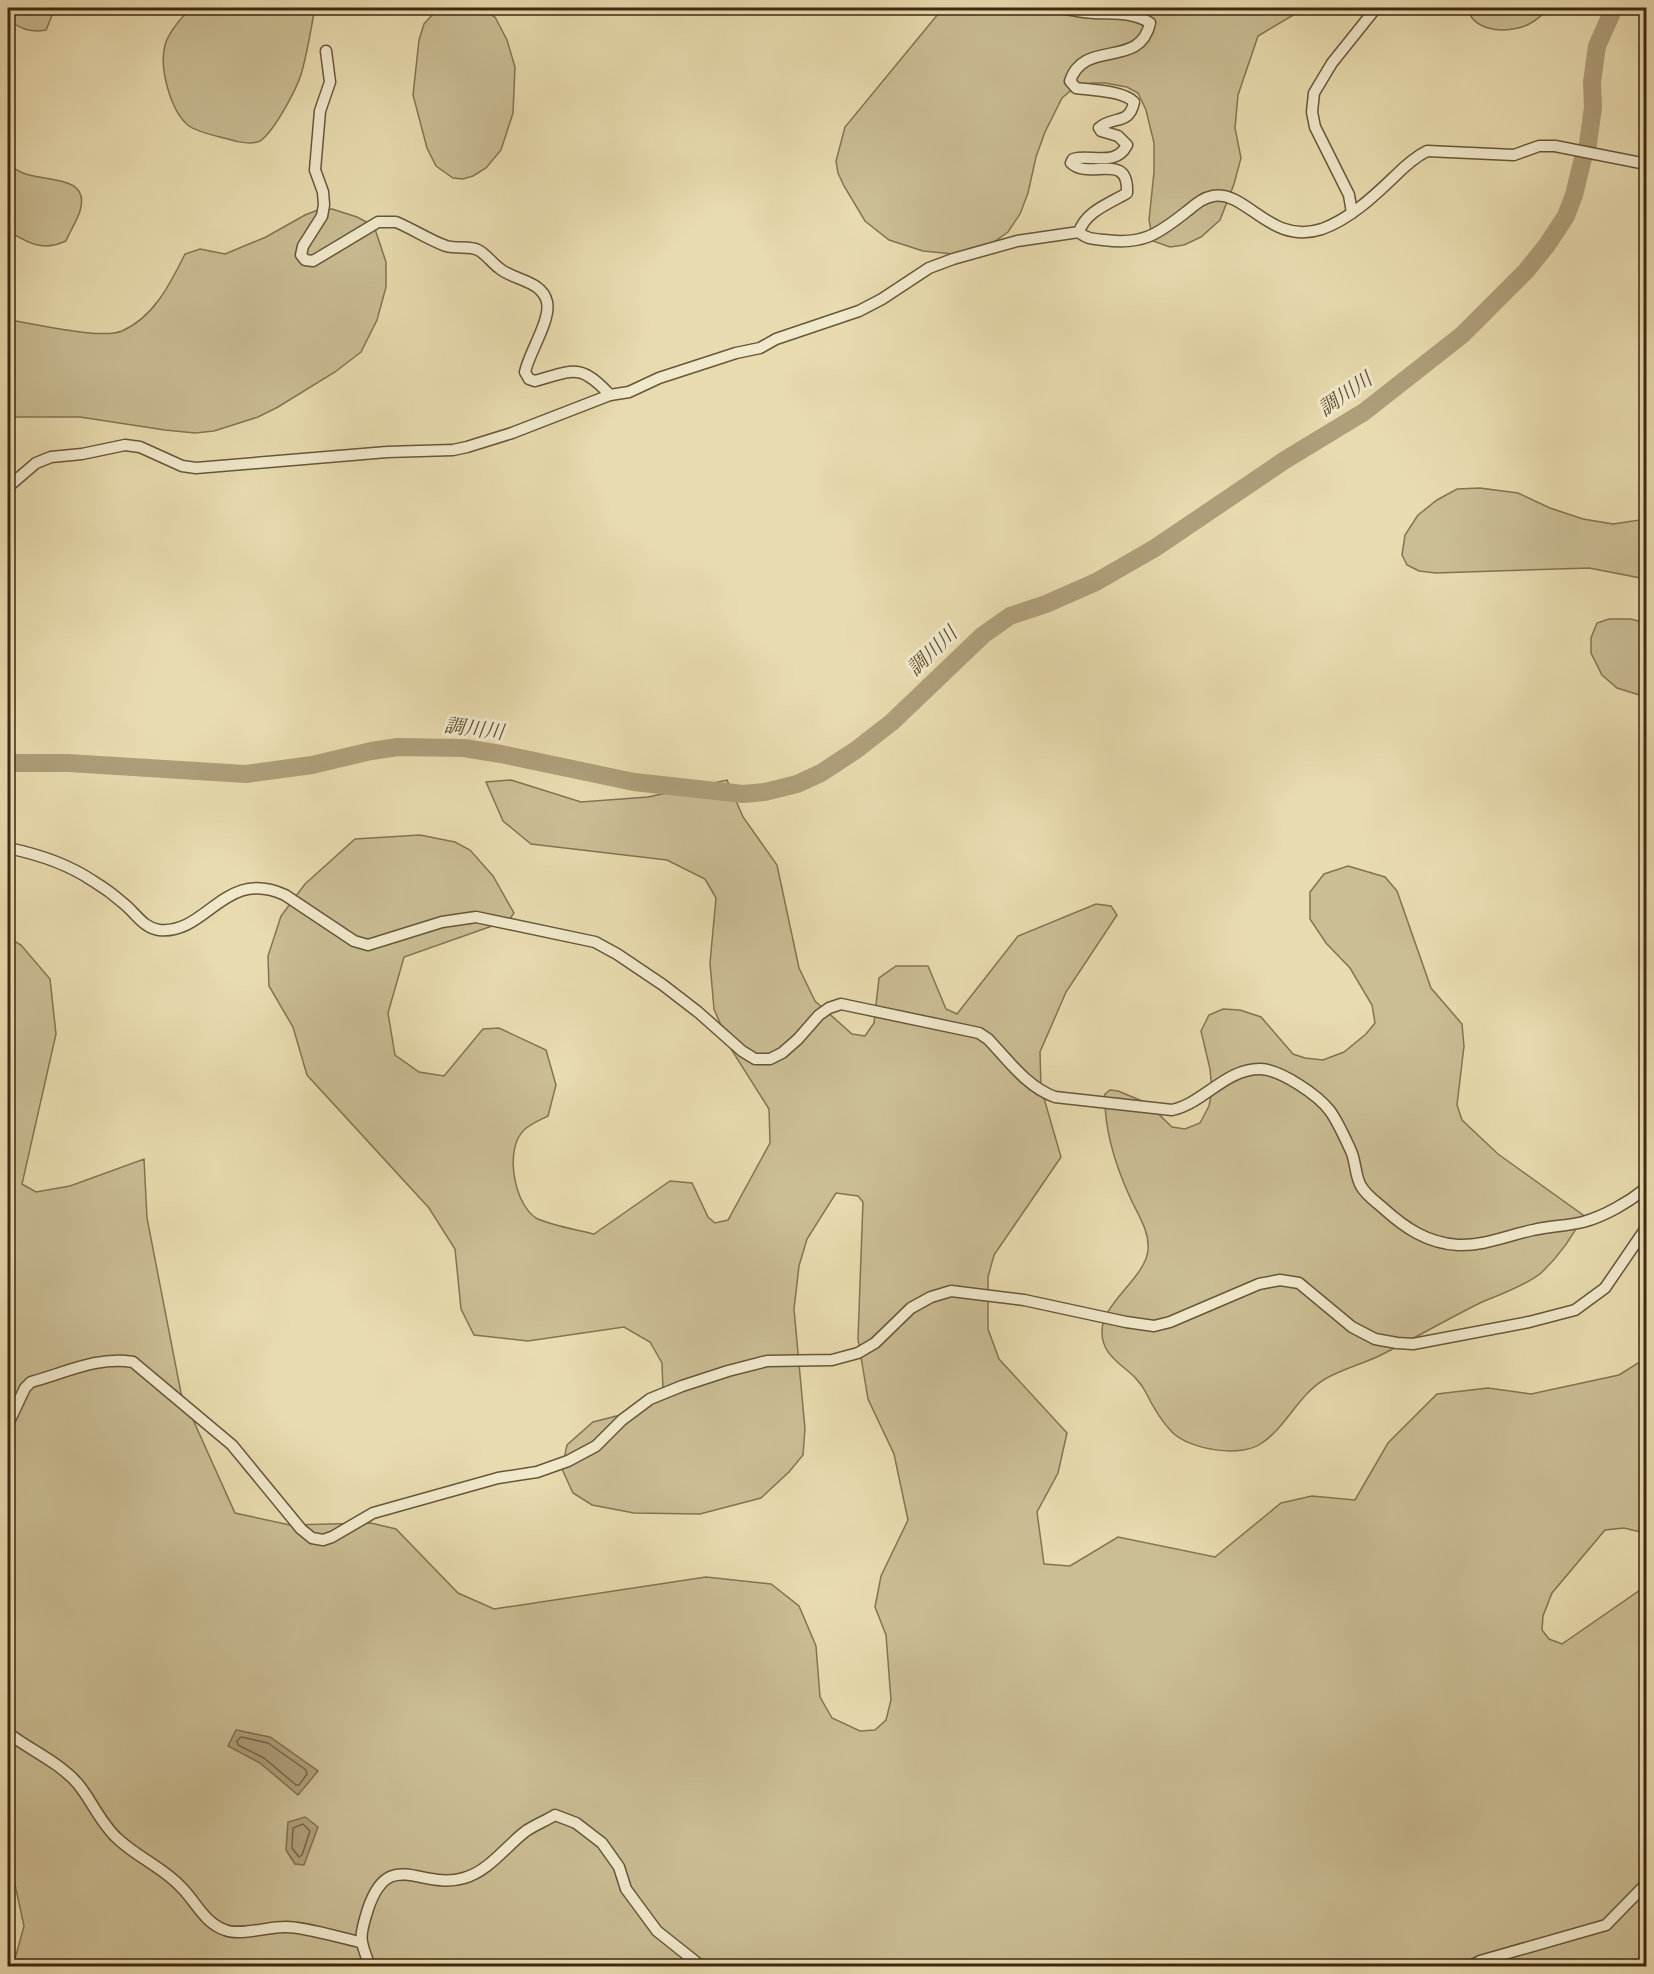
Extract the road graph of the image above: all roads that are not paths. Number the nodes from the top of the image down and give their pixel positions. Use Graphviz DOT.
graph roads {
  1 [pos="1058,8"];
  2 [pos="1376,8"];
  3 [pos="326,51"];
  4 [pos="1647,164"];
  5 [pos="1352,213"];
  6 [pos="1078,232"];
  7 [pos="610,396"];
  8 [pos="8,487"];
  9 [pos="8,848"];
  10 [pos="1647,1188"];
  11 [pos="1647,1228"];
  12 [pos="8,1424"];
  13 [pos="8,1733"];
  14 [pos="1647,1884"];
  15 [pos="360,1942"];
  16 [pos="370,1966"];
  17 [pos="701,1966"];
  18 [pos="1471,1966"];
  1 -- 6 [label="street"];
  2 -- 5 [label="street"];
  3 -- 7 [label="street"];
  4 -- 5 [label="street"];
  5 -- 6 [label="street"];
  6 -- 7 [label="street"];
  7 -- 8 [label="street"];
  9 -- 10 [label="street"];
  11 -- 12 [label="street"];
  13 -- 15 [label="street"];
  14 -- 18 [label="street"];
  15 -- 16 [label="street"];
  15 -- 17 [label="street"];
}
